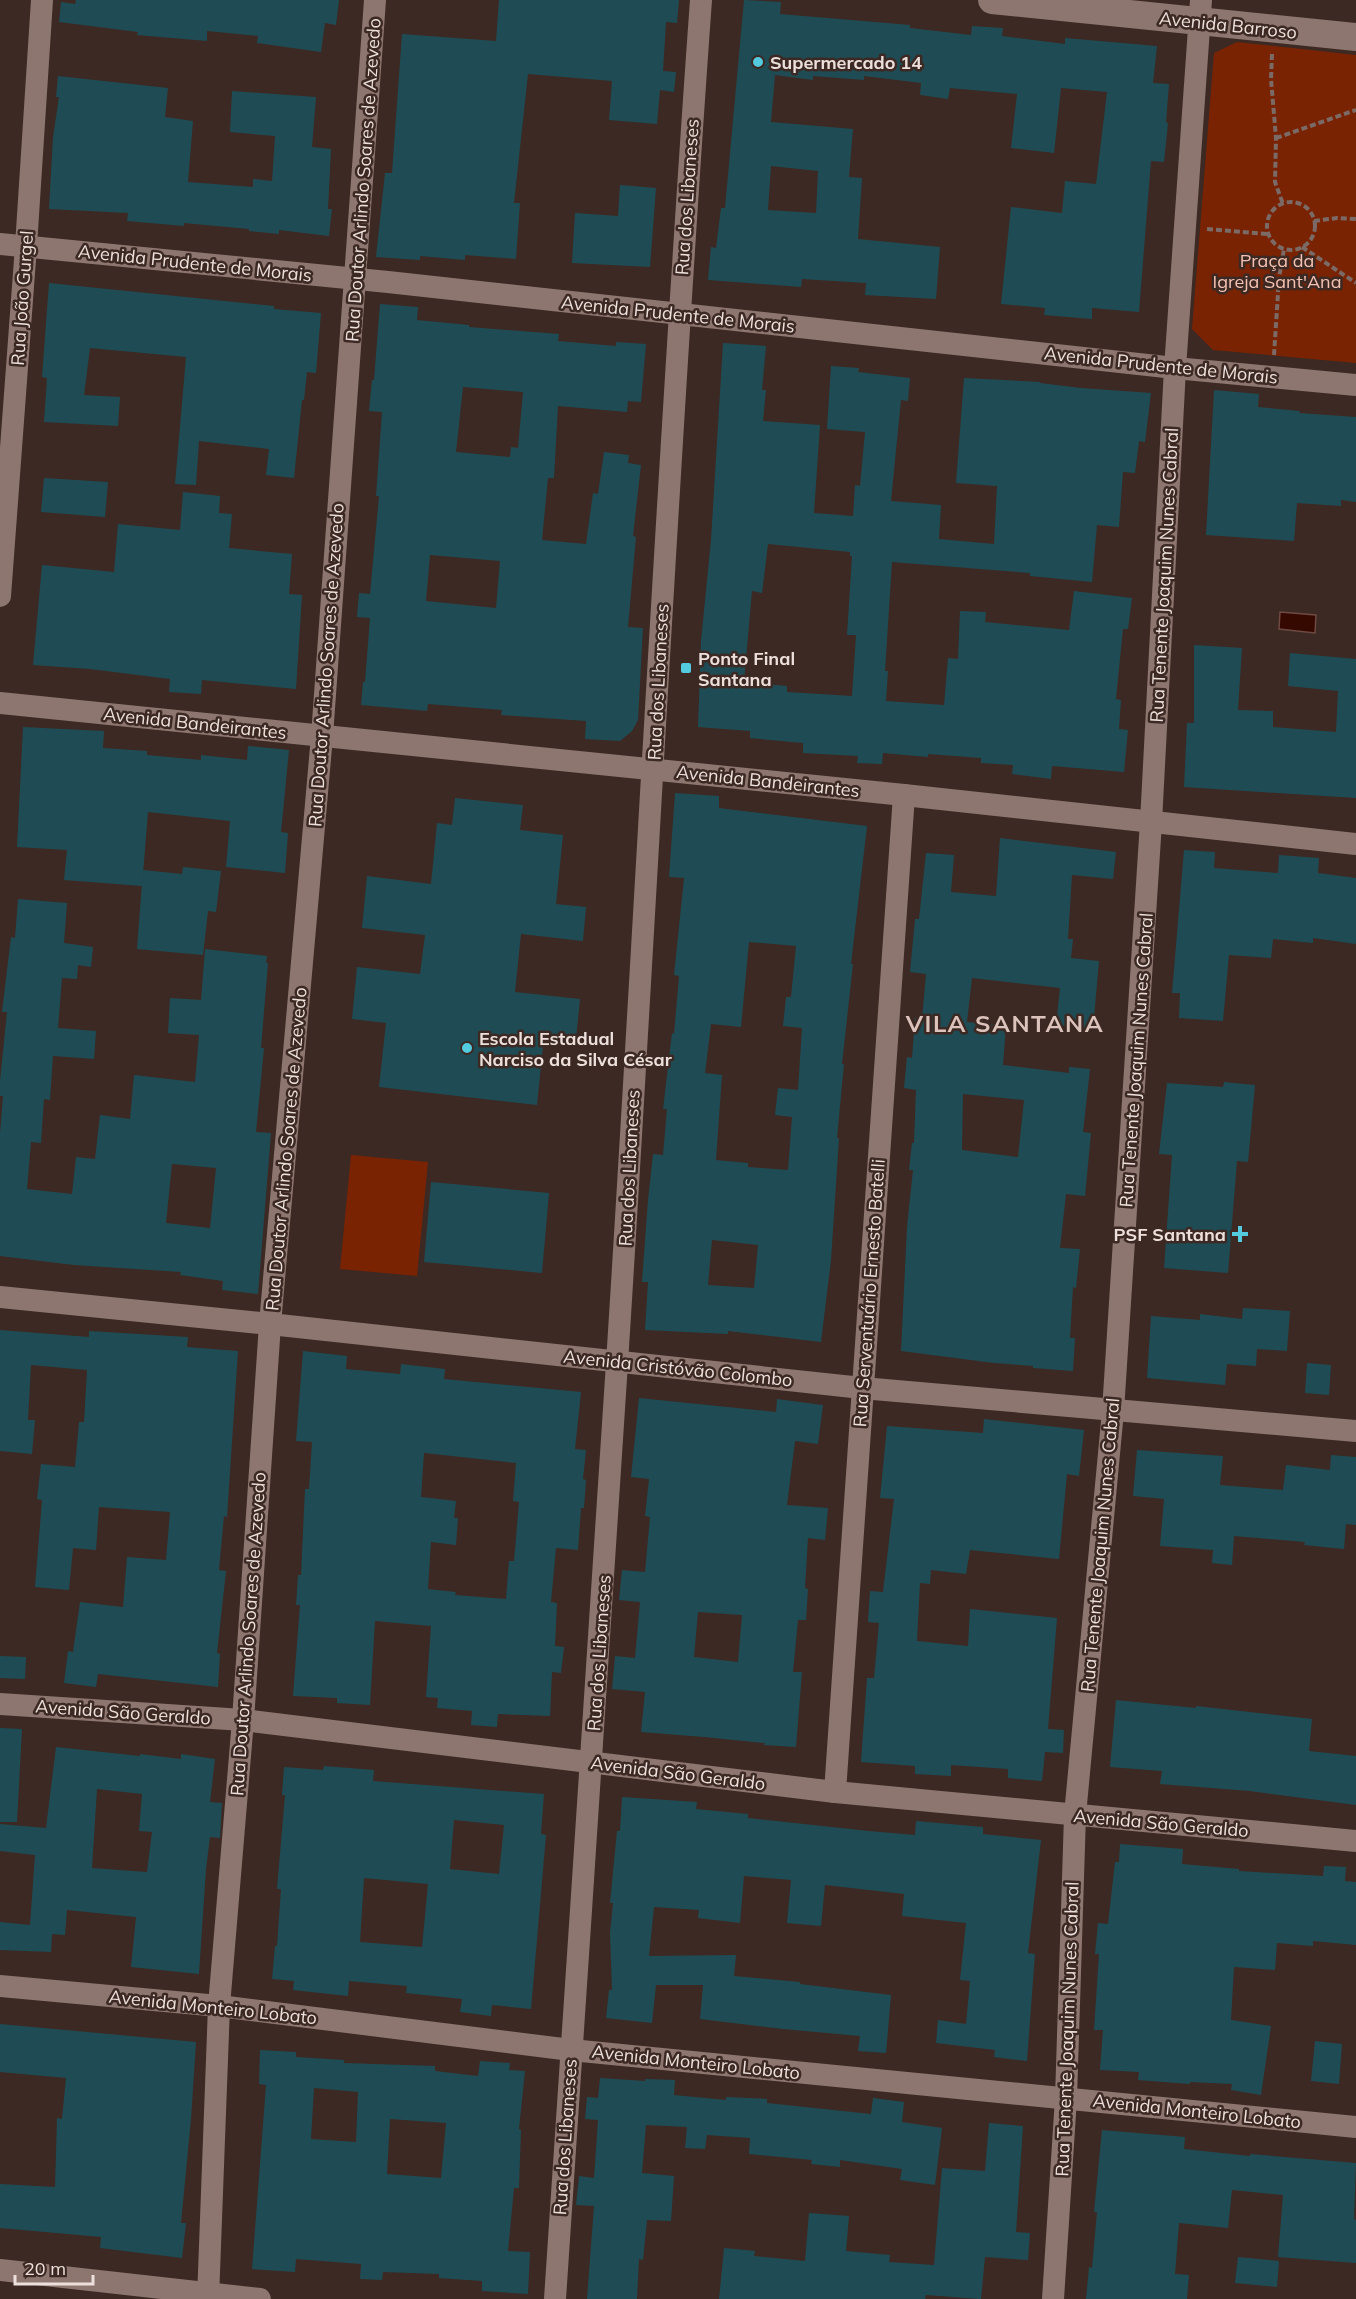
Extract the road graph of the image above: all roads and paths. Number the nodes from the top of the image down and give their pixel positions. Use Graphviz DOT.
graph roads {
  1 [pos="42,0"];
  2 [pos="375,0"];
  3 [pos="701,0"];
  4 [pos="992,0"];
  5 [pos="1201,11"];
  6 [pos="1356,38"];
  7 [pos="1271,59"];
  8 [pos="1356,110"];
  9 [pos="1276,138"];
  10 [pos="1283,204"];
  11 [pos="1356,219"];
  12 [pos="1314,221"];
  13 [pos="1217,229"];
  14 [pos="1268,234"];
  15 [pos="0,244"];
  16 [pos="26,246"];
  17 [pos="1302,247"];
  18 [pos="1284,249"];
  19 [pos="356,279"];
  20 [pos="1356,283"];
  21 [pos="678,314"];
  22 [pos="1275,345"];
  23 [pos="1175,368"];
  24 [pos="1356,385"];
  25 [pos="0,596"];
  26 [pos="0,703"];
  27 [pos="322,736"];
  28 [pos="653,770"];
  29 [pos="904,795"];
  30 [pos="1151,822"];
  31 [pos="1356,844"];
  32 [pos="0,1297"];
  33 [pos="270,1324"];
  34 [pos="618,1362"];
  35 [pos="862,1388"];
  36 [pos="1113,1411"];
  37 [pos="1356,1431"];
  38 [pos="0,1704"];
  39 [pos="243,1720"];
  40 [pos="592,1762"];
  41 [pos="835,1791"];
  42 [pos="1075,1815"];
  43 [pos="1356,1841"];
  44 [pos="0,1986"];
  45 [pos="219,2006"];
  46 [pos="571,2050"];
  47 [pos="1066,2098"];
  48 [pos="1356,2127"];
  49 [pos="0,2270"];
  50 [pos="208,2296"];
  51 [pos="260,2299"];
  52 [pos="555,2299"];
  53 [pos="1053,2299"];
  1 -- 16 [label="street, Rua João Gurgel"];
  2 -- 19 [label="street, Rua Doutor Arlindo Soares de Azevedo"];
  3 -- 21 [label="street, Rua dos Libaneses"];
  4 -- 5 [label="street, Avenida Barroso"];
  5 -- 6 [label="street, Avenida Barroso"];
  5 -- 23 [label="street, Rua Tenente Joaquim Nunes Cabral"];
  7 -- 9 [label="path"];
  8 -- 9 [label="path"];
  9 -- 10 [label="path"];
  10 -- 12 [label="path"];
  10 -- 14 [label="path"];
  11 -- 12 [label="path"];
  12 -- 17 [label="path"];
  13 -- 14 [label="path"];
  14 -- 18 [label="path"];
  15 -- 16 [label="street, Avenida Prudente de Morais"];
  16 -- 19 [label="street, Avenida Prudente de Morais"];
  16 -- 25 [label="street, Rua João Gurgel"];
  17 -- 18 [label="path"];
  17 -- 20 [label="path"];
  18 -- 22 [label="path"];
  19 -- 21 [label="street, Avenida Prudente de Morais"];
  19 -- 27 [label="street, Rua Doutor Arlindo Soares de Azevedo"];
  21 -- 23 [label="street, Avenida Prudente de Morais"];
  21 -- 28 [label="street, Rua dos Libaneses"];
  23 -- 24 [label="street, Avenida Prudente de Morais"];
  23 -- 30 [label="street, Rua Tenente Joaquim Nunes Cabral"];
  26 -- 27 [label="street, Avenida Bandeirantes"];
  27 -- 28 [label="street, Avenida Bandeirantes"];
  27 -- 33 [label="street, Rua Doutor Arlindo Soares de Azevedo"];
  28 -- 29 [label="street, Avenida Bandeirantes"];
  28 -- 34 [label="street, Rua dos Libaneses"];
  29 -- 30 [label="street, Avenida Bandeirantes"];
  29 -- 35 [label="street, Rua Serventuário Ernesto Batelli"];
  30 -- 31 [label="street, Avenida Bandeirantes"];
  30 -- 36 [label="street, Rua Tenente Joaquim Nunes Cabral"];
  32 -- 33 [label="street, Avenida Cristóvão Colombo"];
  33 -- 34 [label="street, Avenida Cristóvão Colombo"];
  33 -- 39 [label="street, Rua Doutor Arlindo Soares de Azevedo"];
  34 -- 35 [label="street, Avenida Cristóvão Colombo"];
  34 -- 40 [label="street, Rua dos Libaneses"];
  35 -- 36 [label="street, Avenida Cristóvão Colombo"];
  35 -- 41 [label="street, Rua Serventuário Ernesto Batelli"];
  36 -- 37 [label="street, Avenida Cristóvão Colombo"];
  36 -- 42 [label="street, Rua Tenente Joaquim Nunes Cabral"];
  38 -- 39 [label="street, Avenida São Geraldo"];
  39 -- 40 [label="street, Avenida São Geraldo"];
  39 -- 45 [label="street, Rua Doutor Arlindo Soares de Azevedo"];
  40 -- 41 [label="street, Avenida São Geraldo"];
  40 -- 46 [label="street, Rua dos Libaneses"];
  41 -- 42 [label="street, Avenida São Geraldo"];
  42 -- 43 [label="street, Avenida São Geraldo"];
  42 -- 47 [label="street, Rua Tenente Joaquim Nunes Cabral"];
  44 -- 45 [label="street, Avenida Monteiro Lobato"];
  45 -- 46 [label="street, Avenida Monteiro Lobato"];
  45 -- 50 [label="street, Rua Doutor Arlindo Soares de Azevedo"];
  46 -- 47 [label="street, Avenida Monteiro Lobato"];
  46 -- 52 [label="street, Rua dos Libaneses"];
  47 -- 48 [label="street, Avenida Monteiro Lobato"];
  47 -- 53 [label="street, Rua Tenente Joaquim Nunes Cabral"];
  49 -- 50 [label="street"];
  50 -- 51 [label="street"];
}
